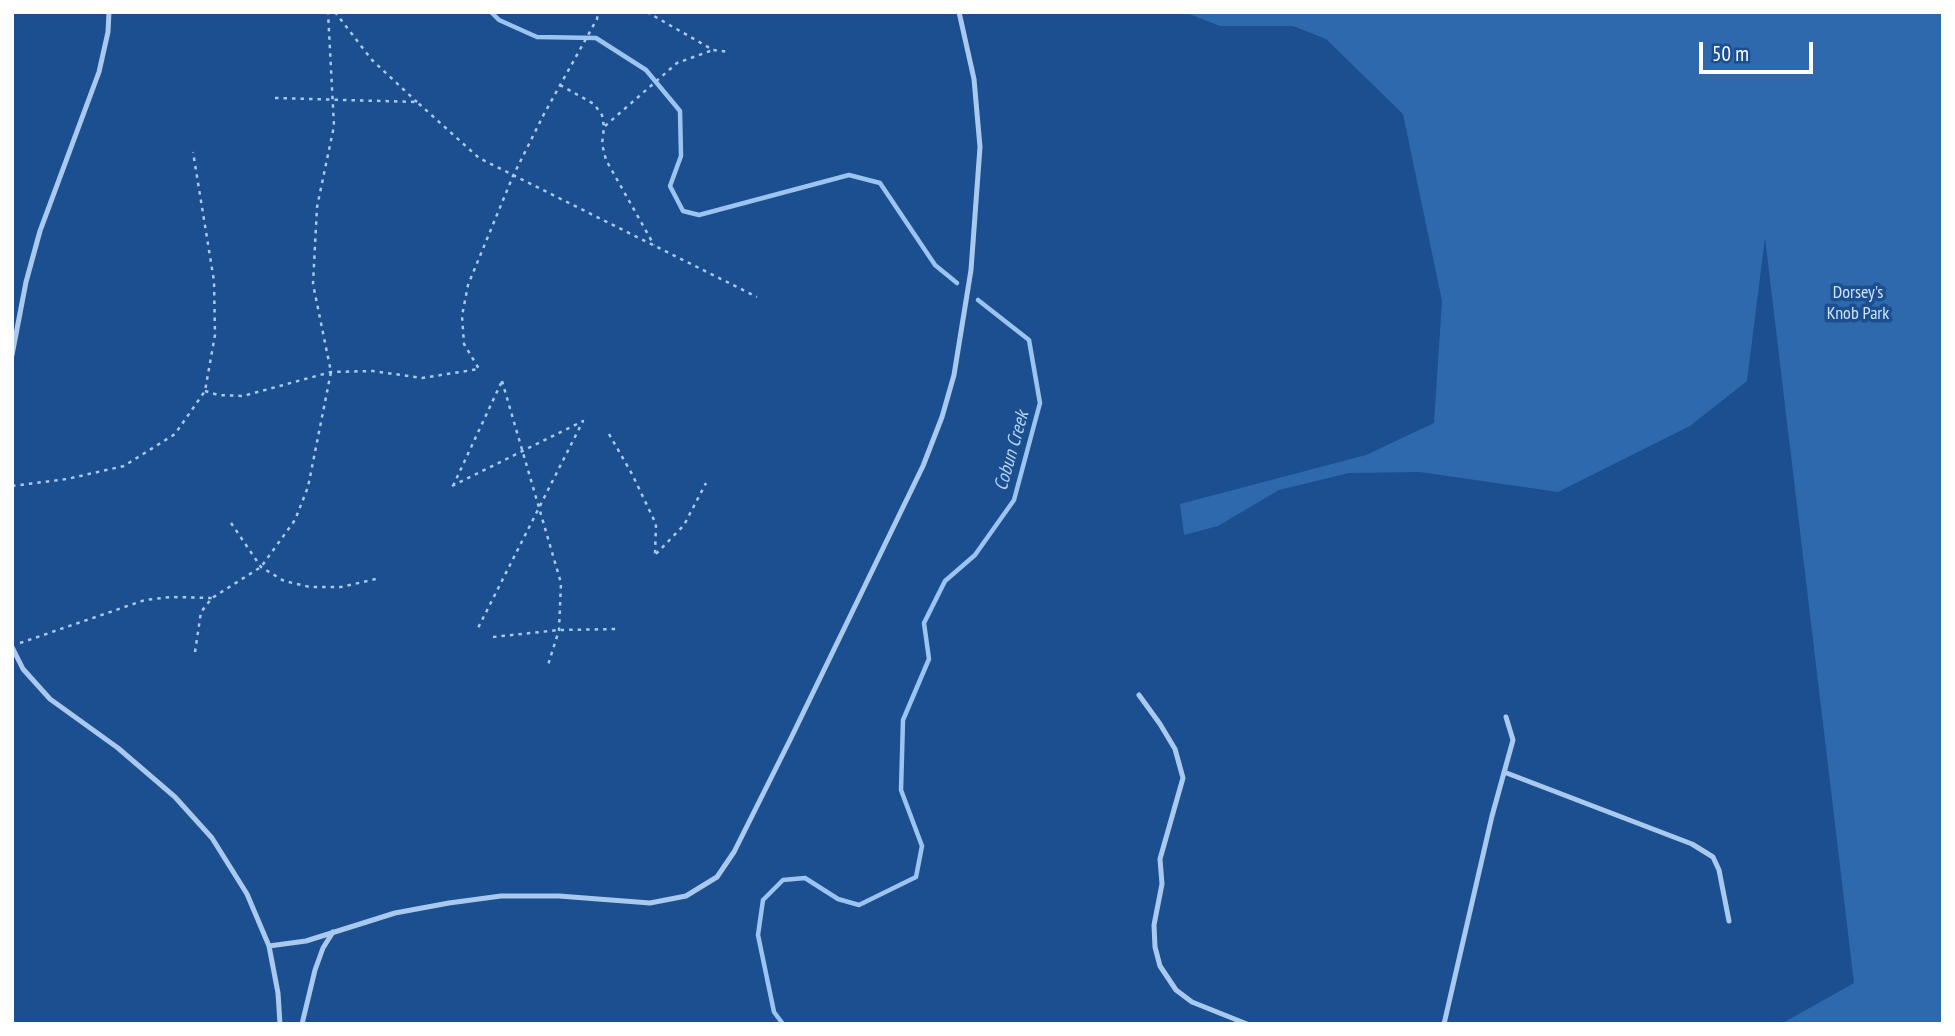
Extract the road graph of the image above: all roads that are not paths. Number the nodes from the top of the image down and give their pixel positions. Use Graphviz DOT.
graph roads {
  1 [pos="109,12"];
  2 [pos="959,12"];
  3 [pos="12,355"];
  4 [pos="12,647"];
  5 [pos="1139,695"];
  6 [pos="1506,717"];
  7 [pos="1504,772"];
  8 [pos="1729,921"];
  9 [pos="333,932"];
  10 [pos="269,946"];
  11 [pos="280,1024"];
  12 [pos="302,1024"];
  13 [pos="1247,1024"];
  14 [pos="1444,1024"];
  1 -- 3 [label="lane"];
  2 -- 9 [label="lane"];
  4 -- 10 [label="lane"];
  5 -- 13 [label="lane"];
  6 -- 7 [label="lane"];
  7 -- 8 [label="lane"];
  7 -- 14 [label="lane"];
  9 -- 10 [label="lane"];
  9 -- 12 [label="lane"];
  10 -- 11 [label="lane"];
}
